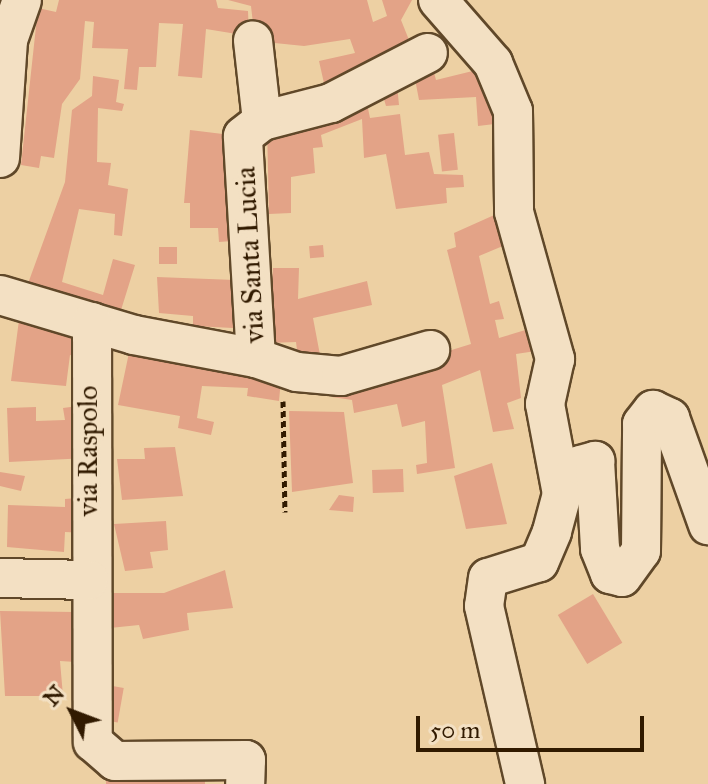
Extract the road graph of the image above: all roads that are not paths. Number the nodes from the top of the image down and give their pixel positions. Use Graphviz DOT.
graph roads {
  1 [pos="22,0"];
  2 [pos="438,0"];
  3 [pos="253,41"];
  4 [pos="428,53"];
  5 [pos="262,121"];
  6 [pos="0,158"];
  7 [pos="0,295"];
  8 [pos="92,322"];
  9 [pos="430,350"];
  10 [pos="273,362"];
  11 [pos="562,494"];
  12 [pos="708,525"];
  13 [pos="0,578"];
  14 [pos="89,580"];
  15 [pos="245,784"];
  16 [pos="525,784"];
  1 -- 6 [label="street"];
  2 -- 11 [label="street"];
  3 -- 5 [label="street"];
  4 -- 5 [label="street"];
  5 -- 10 [label="street, via Santa Lucia"];
  7 -- 8 [label="street, via Santa Lucia"];
  8 -- 10 [label="street, via Santa Lucia"];
  8 -- 14 [label="street, via Raspolo"];
  9 -- 10 [label="street"];
  11 -- 12 [label="street"];
  11 -- 16 [label="street"];
  13 -- 14 [label="street"];
  14 -- 15 [label="street, via Raspolo"];
}
